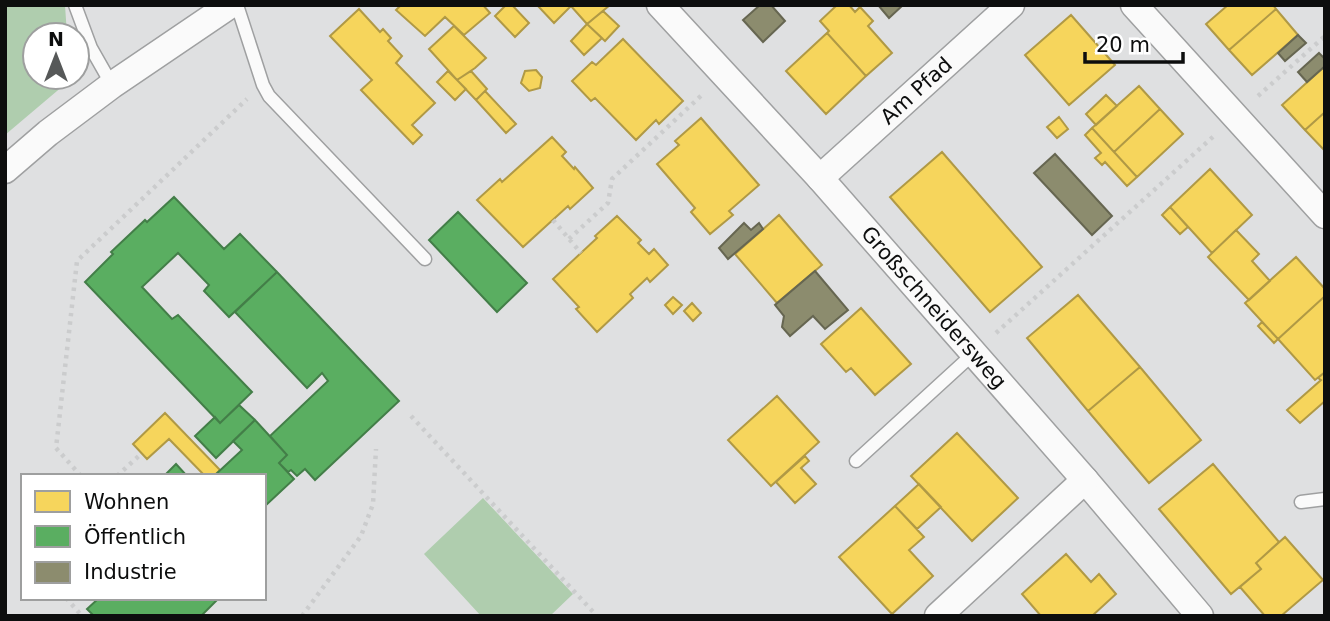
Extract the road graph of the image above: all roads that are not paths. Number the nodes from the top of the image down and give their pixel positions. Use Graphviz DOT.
graph roads {
  1 [pos="75,5"];
  2 [pos="230,5"];
  3 [pos="237,5"];
  4 [pos="660,5"];
  5 [pos="1011,5"];
  6 [pos="1134,5"];
  7 [pos="112,85"];
  8 [pos="5,170"];
  9 [pos="820,178"];
  10 [pos="1325,215"];
  11 [pos="425,259"];
  12 [pos="973,354"];
  13 [pos="856,461"];
  14 [pos="1085,480"];
  15 [pos="1325,499"];
  16 [pos="1301,502"];
  17 [pos="938,616"];
  18 [pos="1200,616"];
  1 -- 7 [label="lane"];
  2 -- 7 [label="street"];
  3 -- 11 [label="lane"];
  4 -- 9 [label="street, Großschneidersweg"];
  5 -- 9 [label="street, Am Pfad"];
  6 -- 10 [label="street"];
  7 -- 8 [label="street"];
  9 -- 12 [label="street, Großschneidersweg"];
  12 -- 13 [label="lane"];
  12 -- 14 [label="street, Großschneidersweg"];
  14 -- 17 [label="street"];
  14 -- 18 [label="street, Großschneidersweg"];
  15 -- 16 [label="lane"];
}
